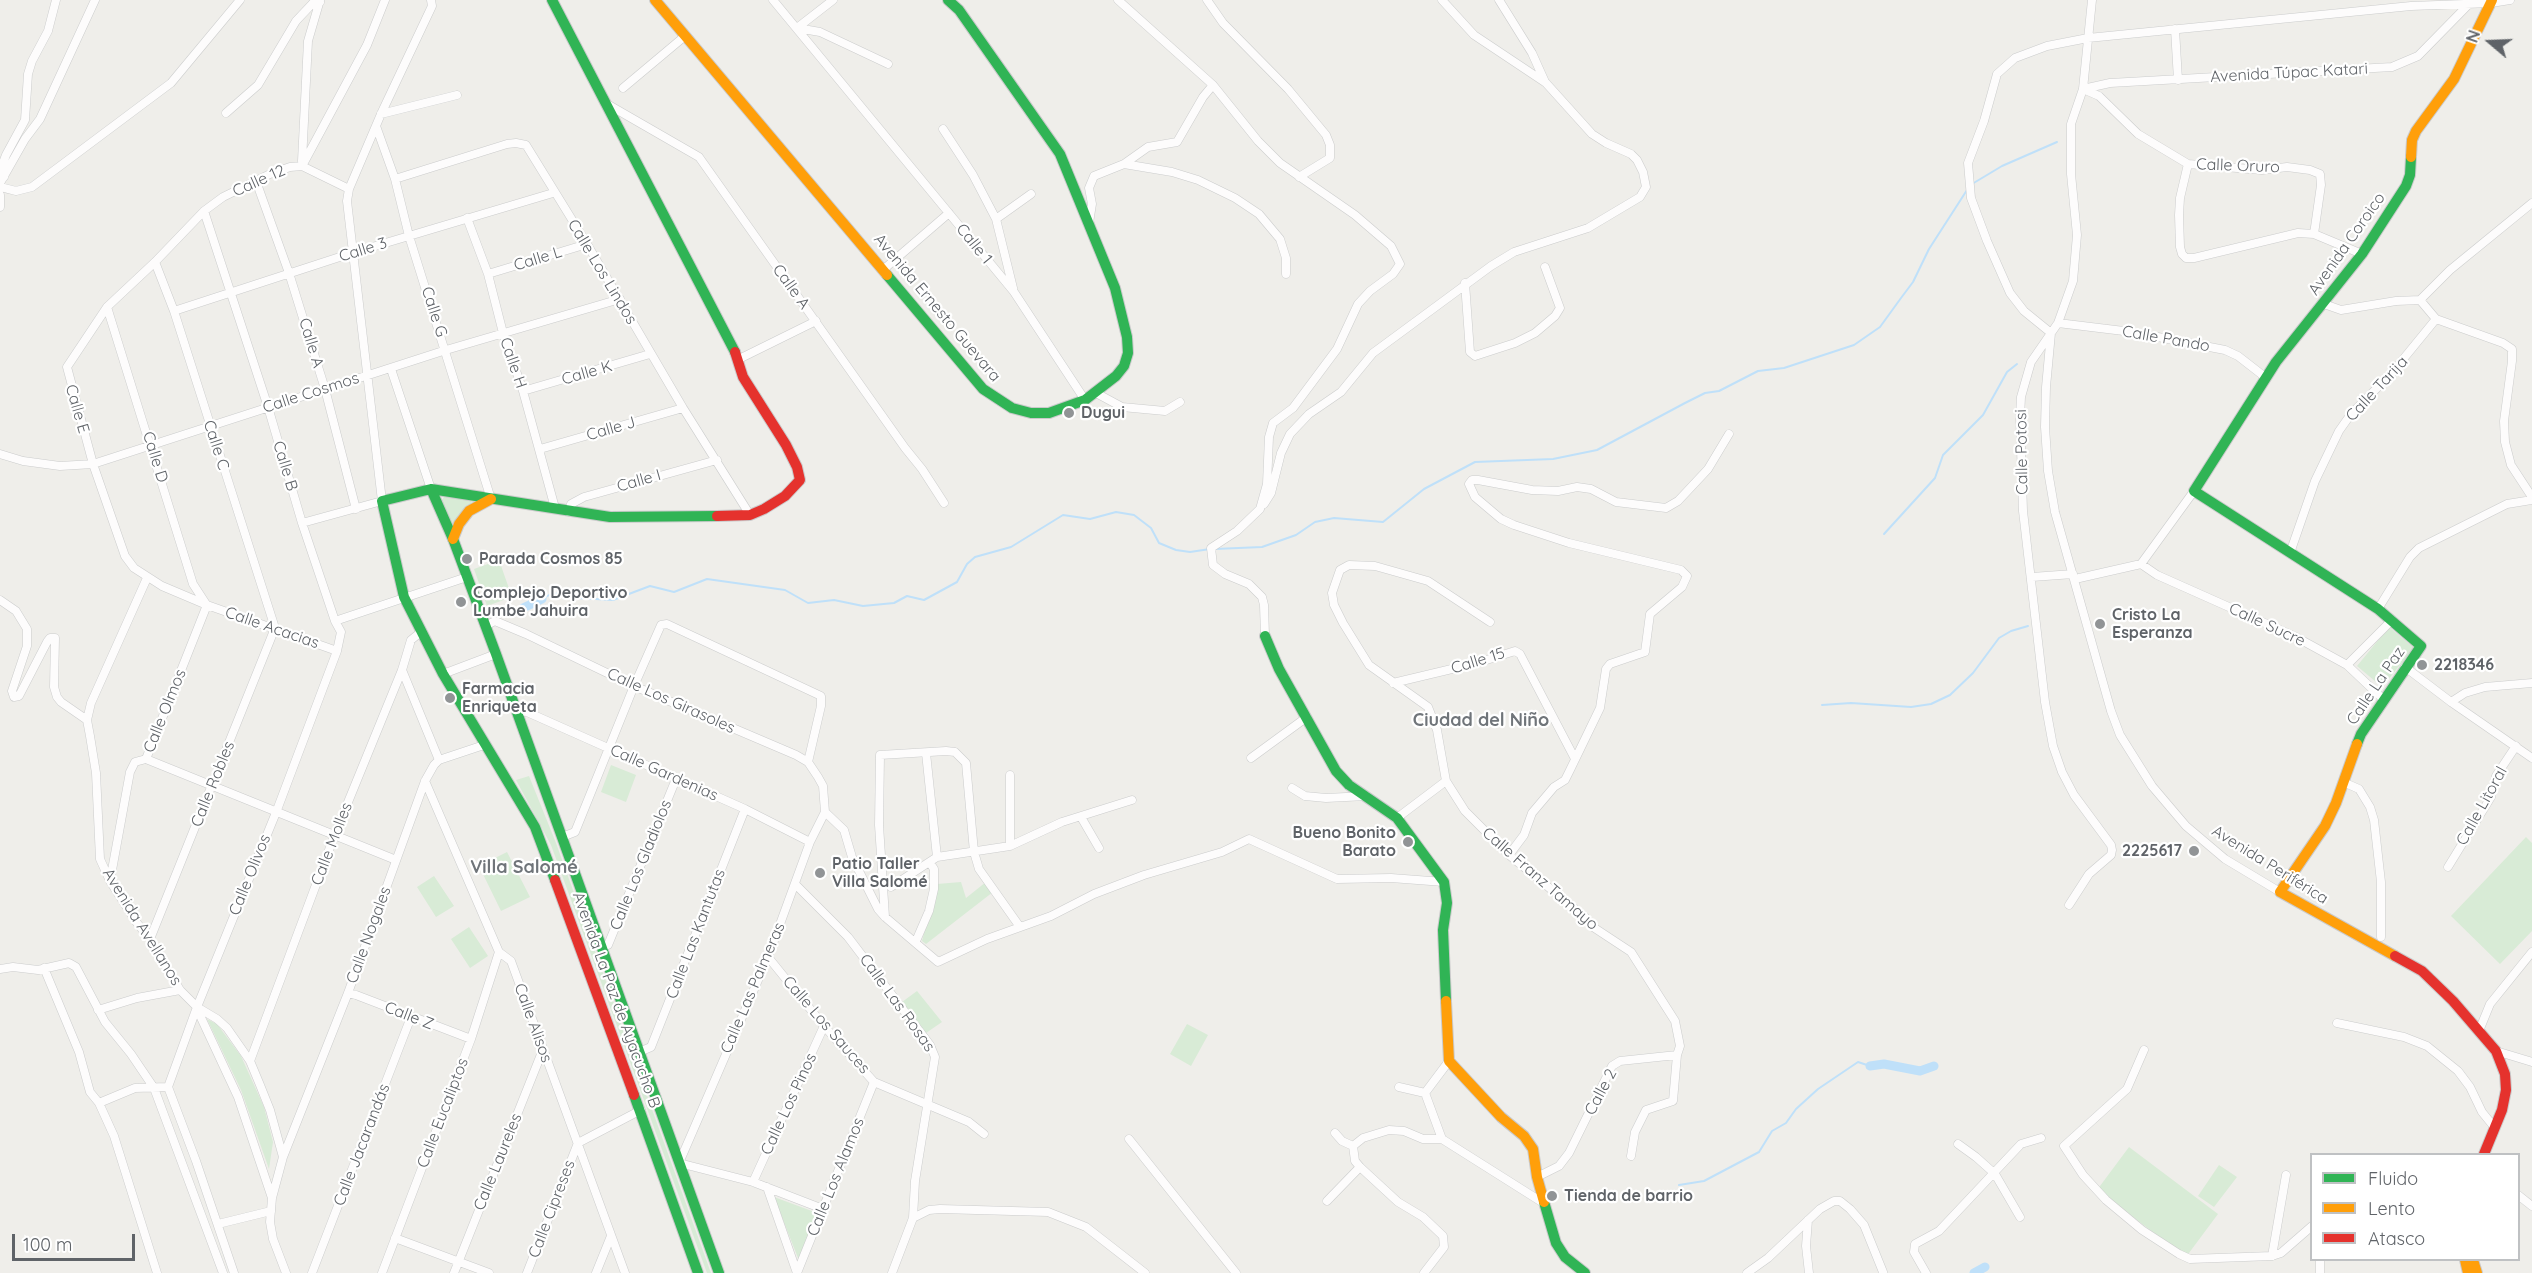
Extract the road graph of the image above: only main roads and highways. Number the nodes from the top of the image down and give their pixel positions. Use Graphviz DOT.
graph roads {
  1 [pos="552,0"];
  2 [pos="655,0"];
  3 [pos="948,0"];
  4 [pos="2491,2"];
  5 [pos="430,489"];
  6 [pos="2194,491"];
  7 [pos="491,499"];
  8 [pos="453,539"];
  9 [pos="1265,636"];
  10 [pos="2280,892"];
  11 [pos="2485,1153"];
  12 [pos="698,1273"];
  13 [pos="719,1273"];
  14 [pos="1585,1273"];
  1 -- 7 [label="main road"];
  2 -- 3 [label="main road, Avenida Ernesto Guevara"];
  4 -- 6 [label="main road, Avenida Coroico"];
  5 -- 7 [label="main road"];
  5 -- 8 [label="main road"];
  5 -- 12 [label="main road, Avenida La Paz de Ayacucho B"];
  6 -- 10 [label="main road, Calle La Paz"];
  7 -- 8 [label="main road"];
  8 -- 13 [label="main road"];
  9 -- 14 [label="main road"];
  10 -- 11 [label="main road, Avenida Periférica"];
}
